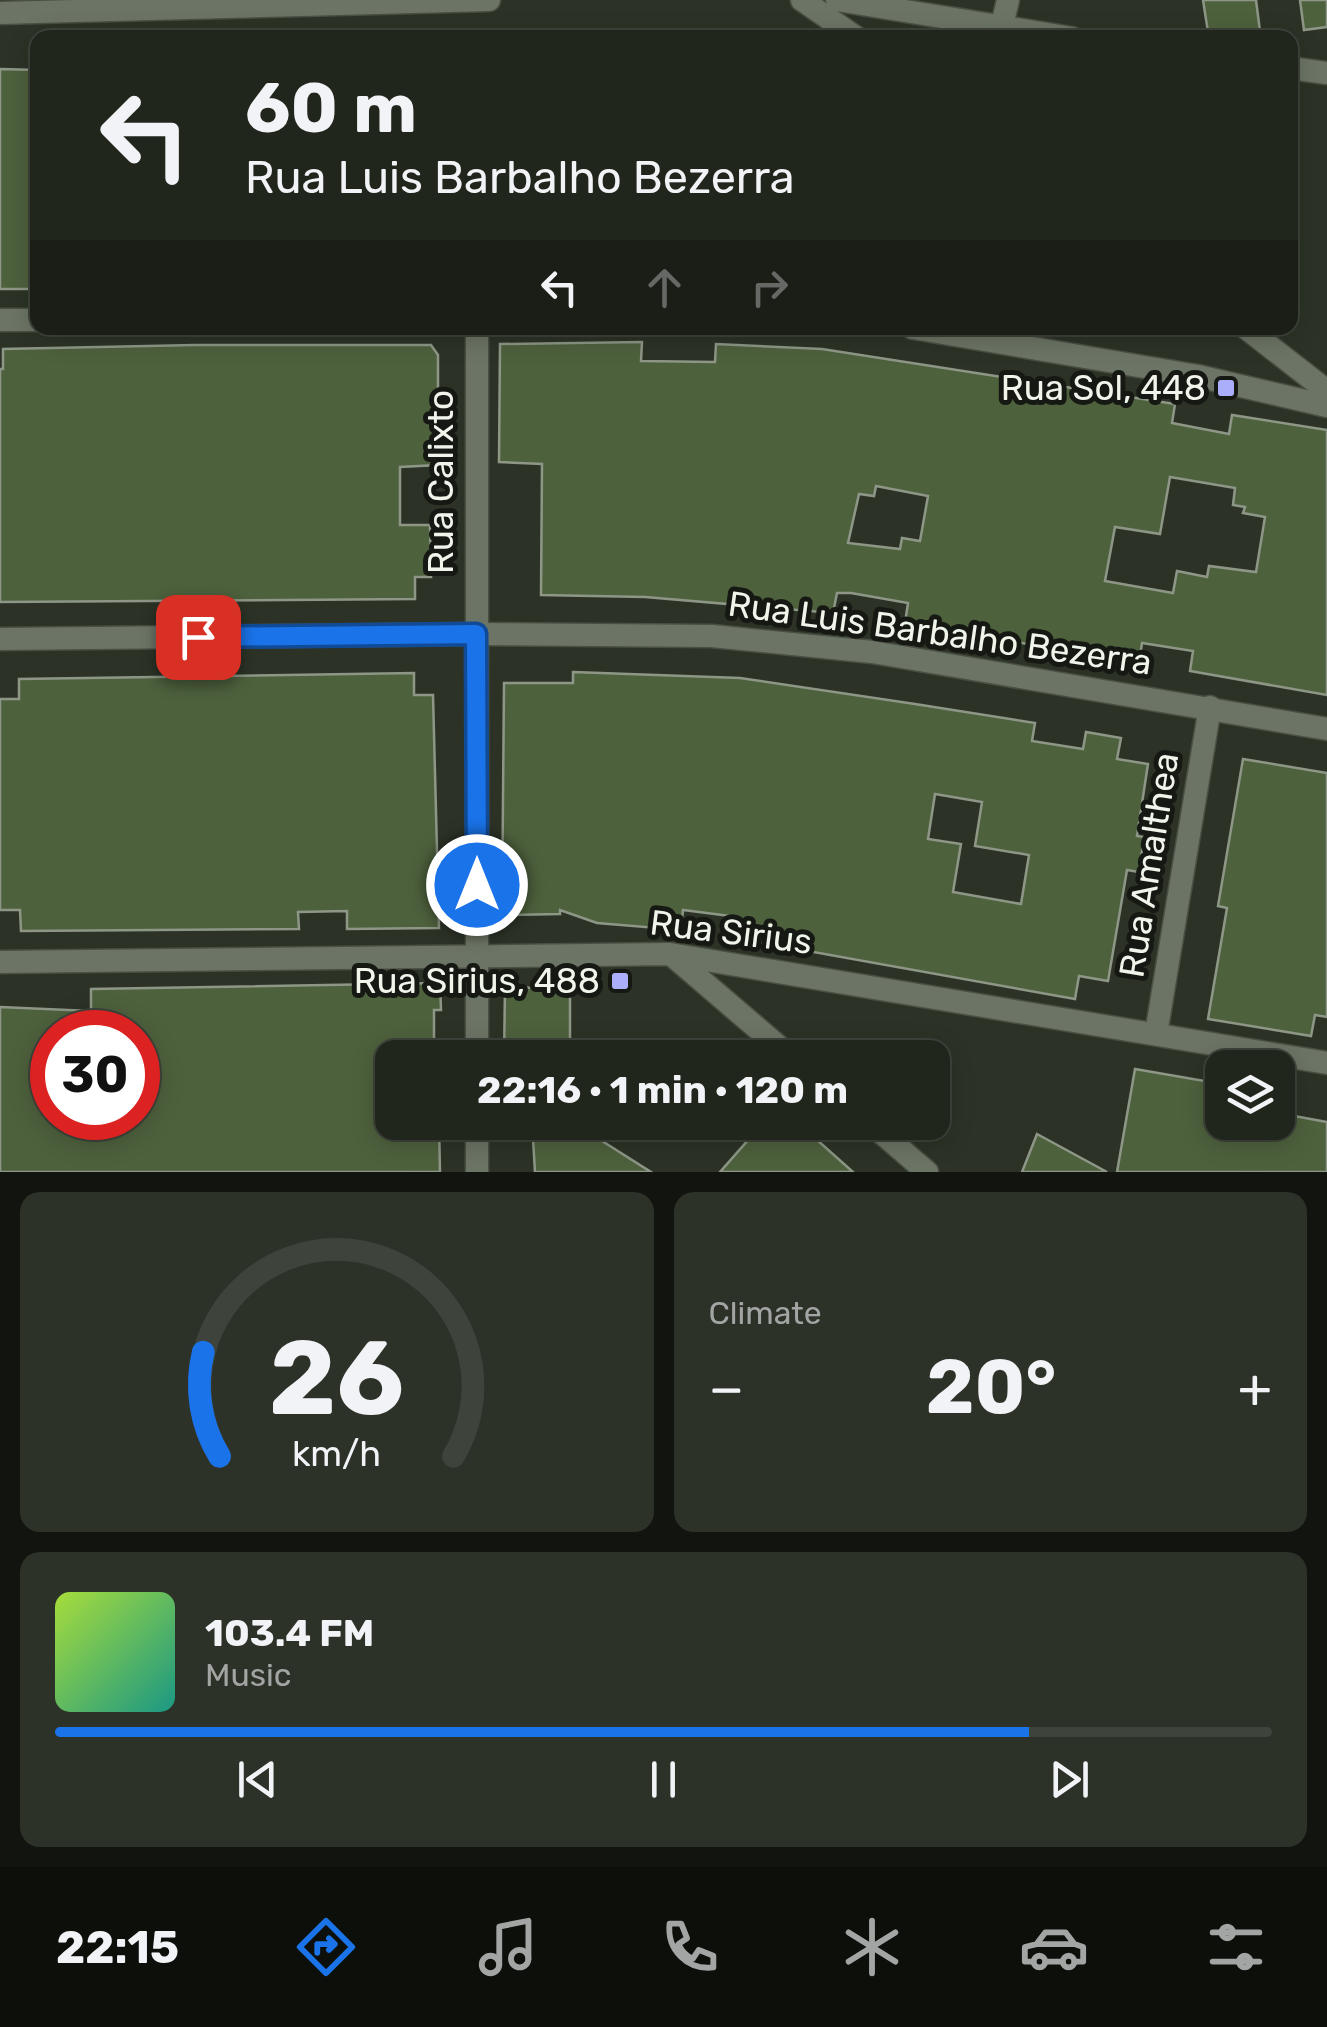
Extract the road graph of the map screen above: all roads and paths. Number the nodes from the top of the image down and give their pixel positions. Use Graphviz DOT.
graph roads {
  1 [pos="488,0"];
  2 [pos="802,0"];
  3 [pos="837,0"];
  4 [pos="1008,0"];
  5 [pos="0,13"];
  6 [pos="845,30"];
  7 [pos="990,30"];
  8 [pos="1000,30"];
  9 [pos="1298,69"];
  10 [pos="1327,73"];
  11 [pos="0,320"];
  12 [pos="30,320"];
  13 [pos="476,335"];
  14 [pos="955,335"];
  15 [pos="1255,335"];
  16 [pos="1327,391"];
  17 [pos="1327,406"];
  18 [pos="476,634"];
  19 [pos="0,639"];
  20 [pos="1210,707"];
  21 [pos="1327,729"];
  22 [pos="670,954"];
  23 [pos="477,956"];
  24 [pos="0,962"];
  25 [pos="1156,1034"];
  26 [pos="477,1040"];
  27 [pos="771,1040"];
  28 [pos="1327,1063"];
  29 [pos="476,1140"];
  30 [pos="890,1140"];
  31 [pos="476,1172"];
  32 [pos="927,1172"];
  1 -- 5 [label="street"];
  2 -- 6 [label="street"];
  3 -- 7 [label="street"];
  4 -- 8 [label="street"];
  9 -- 10 [label="street"];
  11 -- 12 [label="street"];
  13 -- 18 [label="street, Rua Calixto"];
  14 -- 17 [label="street"];
  15 -- 16 [label="street"];
  18 -- 19 [label="street, Rua Luis Barbalho Bezerra"];
  18 -- 20 [label="street, Rua Luis Barbalho Bezerra"];
  18 -- 23 [label="street, Rua Calixto"];
  20 -- 21 [label="street, Rua Luis Barbalho Bezerra"];
  20 -- 25 [label="street, Rua Amalthea"];
  22 -- 23 [label="street, Rua Sirius"];
  22 -- 25 [label="street, Rua Sirius"];
  22 -- 27 [label="street"];
  23 -- 24 [label="street, Rua Sirius"];
  23 -- 26 [label="street, Rua Calixto"];
  25 -- 28 [label="street, Rua Sirius"];
  29 -- 31 [label="street"];
  30 -- 32 [label="street"];
}
